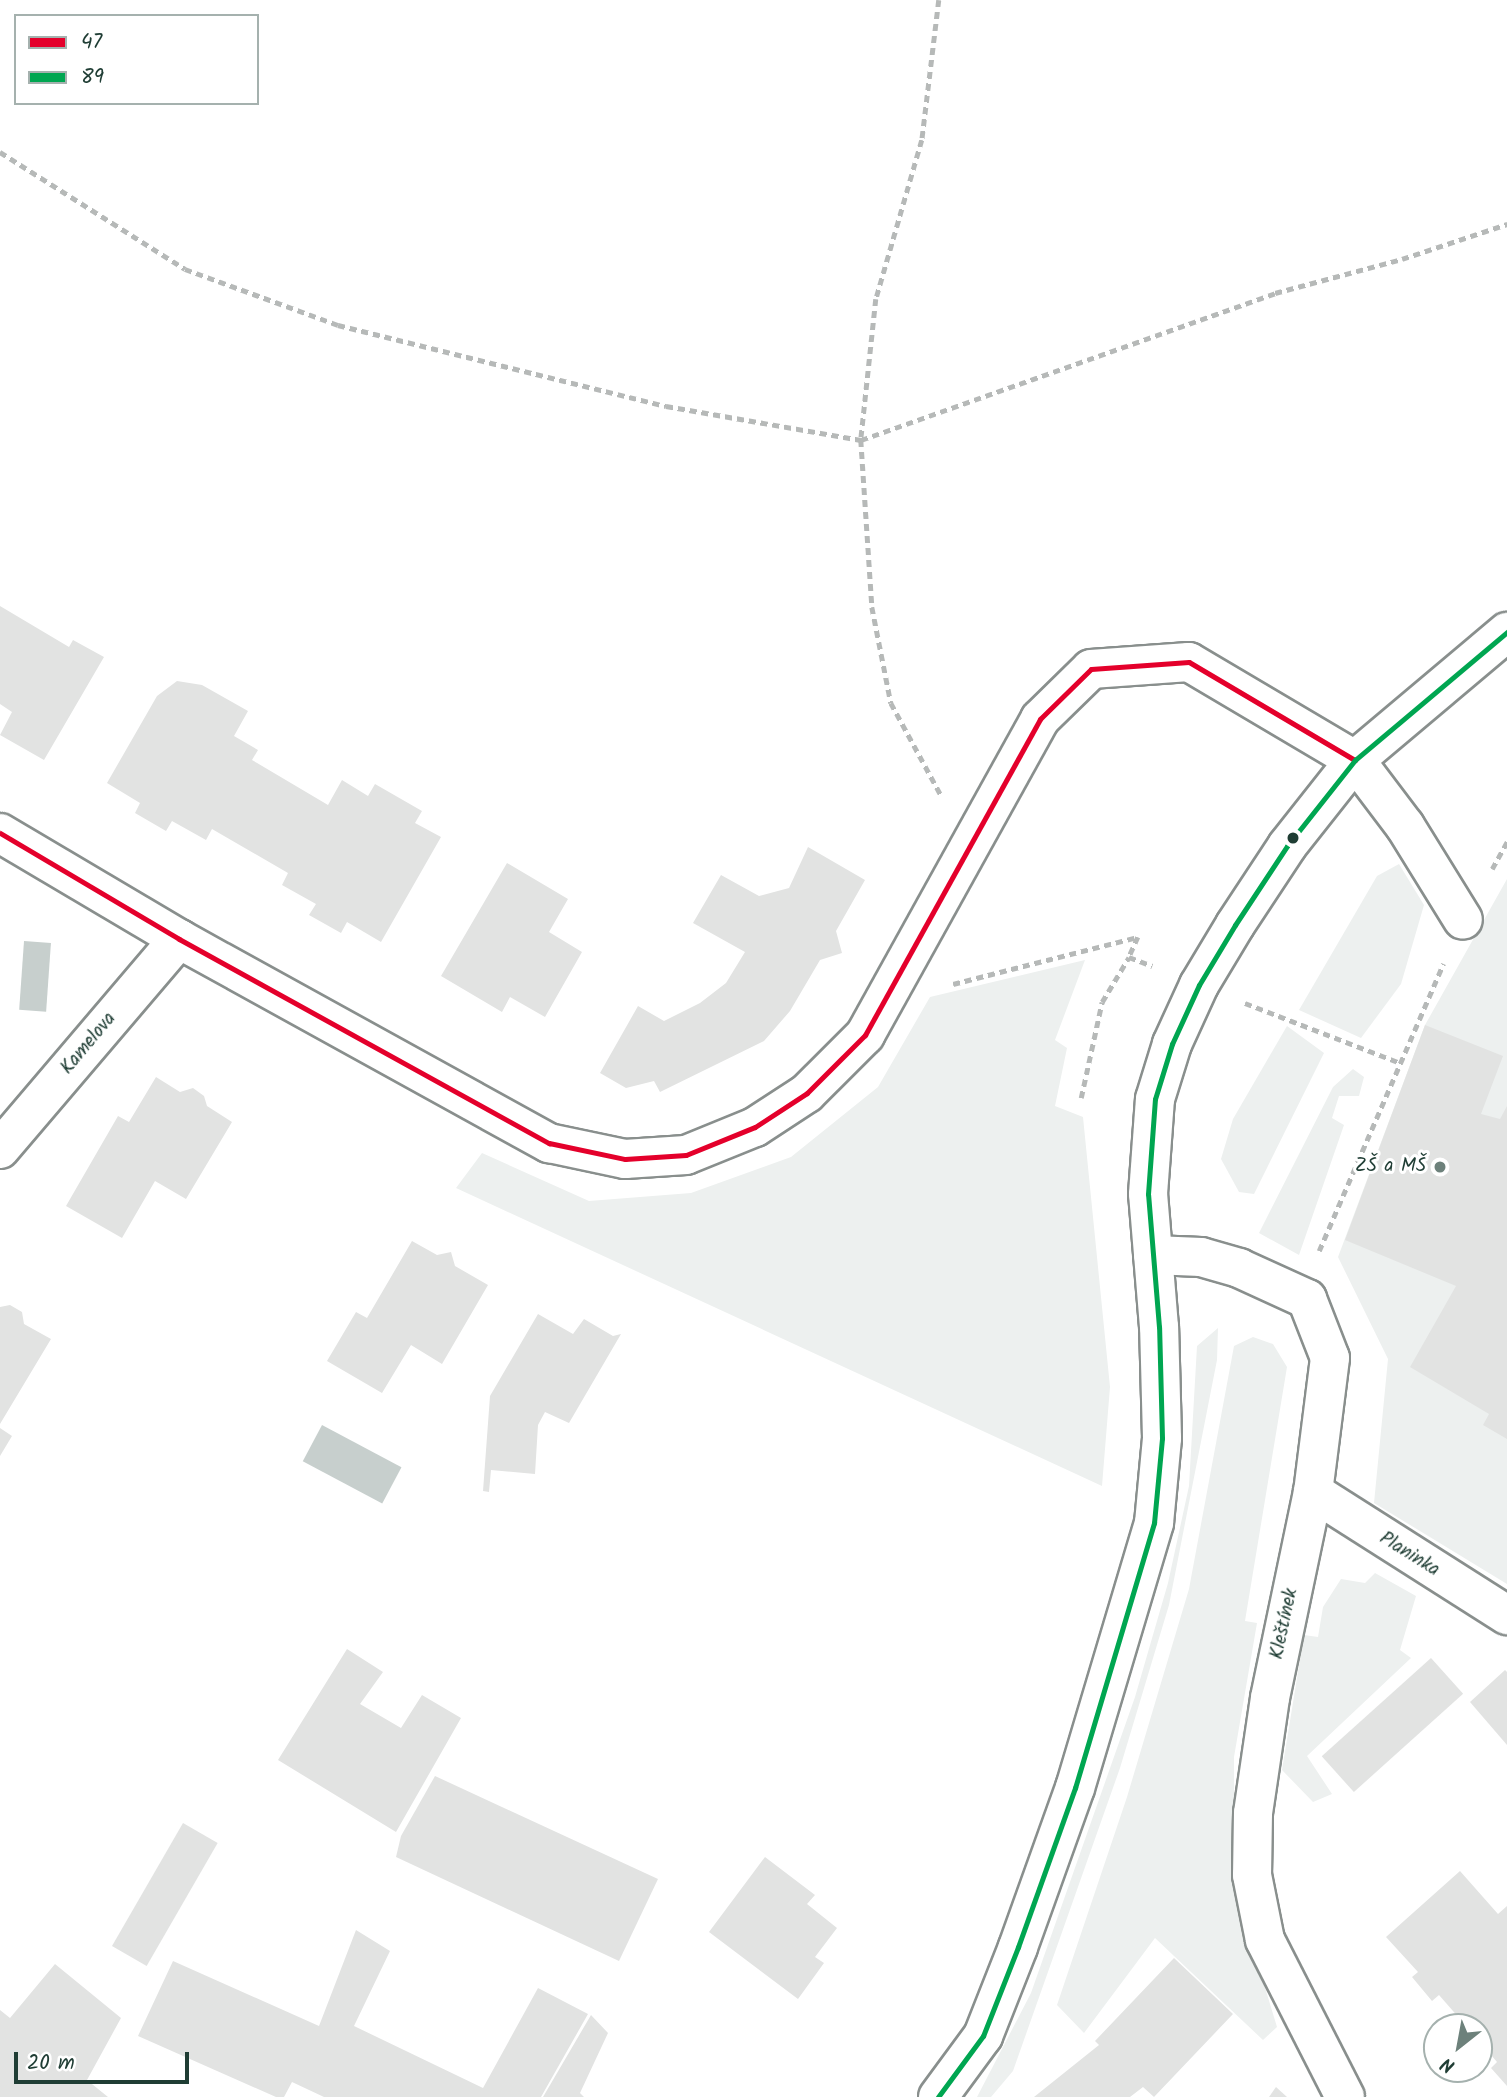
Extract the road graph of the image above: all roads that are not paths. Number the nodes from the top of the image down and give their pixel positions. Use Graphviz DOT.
graph roads {
  1 [pos="1507,632"];
  2 [pos="1355,760"];
  3 [pos="0,833"];
  4 [pos="1463,920"];
  5 [pos="180,939"];
  6 [pos="0,1149"];
  7 [pos="1153,1255"];
  8 [pos="1313,1492"];
  9 [pos="1507,1615"];
  10 [pos="938,2097"];
  11 [pos="1345,2097"];
  1 -- 2 [label="street"];
  2 -- 4 [label="street"];
  2 -- 5 [label="street"];
  2 -- 7 [label="street"];
  3 -- 5 [label="street"];
  5 -- 6 [label="street, Kamelova"];
  7 -- 8 [label="street, Kleštínek"];
  7 -- 10 [label="street"];
  8 -- 9 [label="street, Planinka"];
  8 -- 11 [label="street, Kleštínek"];
}
